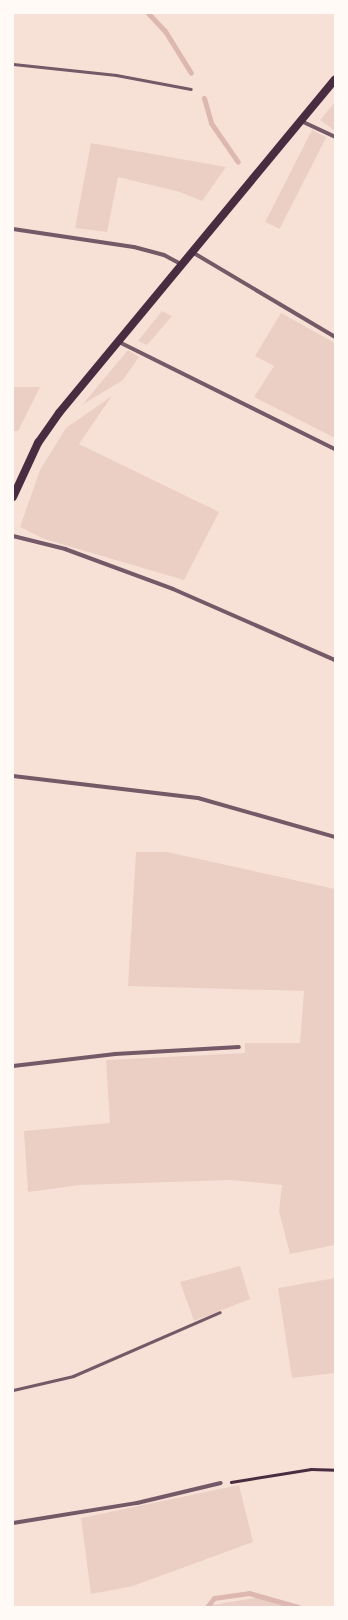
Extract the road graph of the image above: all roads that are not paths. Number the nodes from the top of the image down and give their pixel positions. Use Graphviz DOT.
graph roads {
  1 [pos="13,64"];
  2 [pos="335,79"];
  3 [pos="191,89"];
  4 [pos="301,121"];
  5 [pos="335,137"];
  6 [pos="13,229"];
  7 [pos="192,252"];
  8 [pos="182,264"];
  9 [pos="335,337"];
  10 [pos="117,341"];
  11 [pos="335,449"];
  12 [pos="13,497"];
  13 [pos="13,536"];
  14 [pos="335,660"];
  15 [pos="13,776"];
  16 [pos="335,837"];
  17 [pos="239,1047"];
  18 [pos="13,1066"];
  19 [pos="220,1312"];
  20 [pos="13,1390"];
  21 [pos="221,1483"];
  22 [pos="13,1524"];
  1 -- 3 [label="lane"];
  2 -- 4 [label="main road"];
  4 -- 5 [label="street"];
  4 -- 7 [label="main road"];
  6 -- 8 [label="street"];
  7 -- 8 [label="main road"];
  7 -- 9 [label="street"];
  8 -- 10 [label="main road"];
  10 -- 11 [label="street"];
  10 -- 12 [label="main road"];
  13 -- 14 [label="street"];
  15 -- 16 [label="street"];
  17 -- 18 [label="street"];
  19 -- 20 [label="lane"];
  21 -- 22 [label="street"];
}
